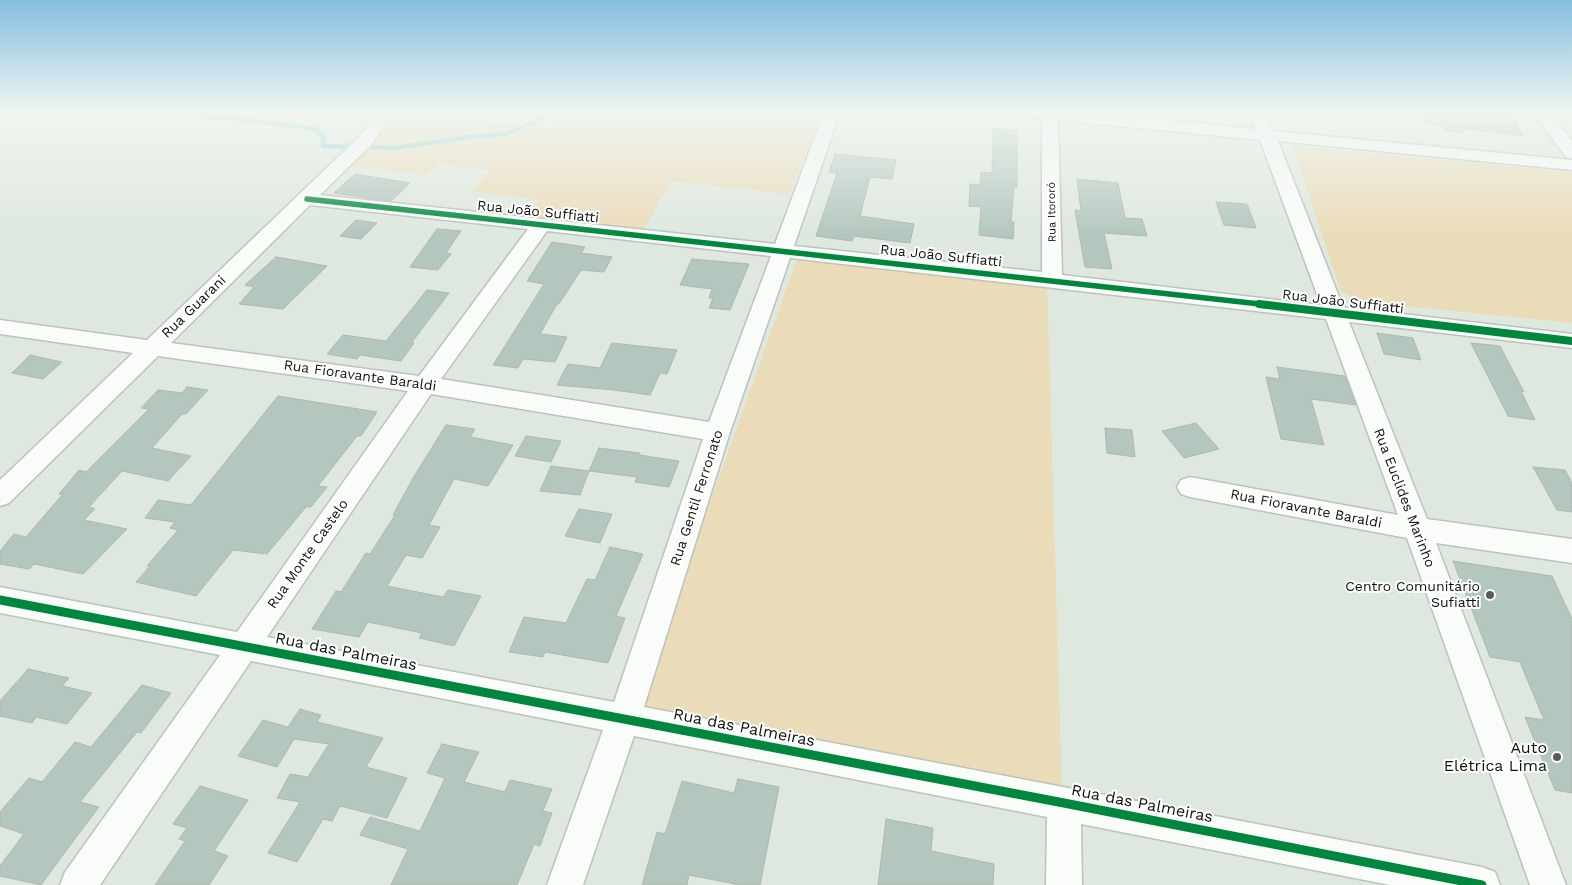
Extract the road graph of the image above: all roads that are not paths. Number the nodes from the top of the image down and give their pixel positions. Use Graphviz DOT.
graph roads {
  1 [pos="352,153"];
  2 [pos="818,153"];
  3 [pos="1050,153"];
  4 [pos="1274,153"];
  5 [pos="1484,153"];
  6 [pos="1572,165"];
  7 [pos="306,199"];
  8 [pos="541,225"];
  9 [pos="784,252"];
  10 [pos="1052,280"];
  11 [pos="1333,313"];
  12 [pos="0,327"];
  13 [pos="1572,341"];
  14 [pos="150,349"];
  15 [pos="425,385"];
  16 [pos="718,432"];
  17 [pos="1190,487"];
  18 [pos="0,496"];
  19 [pos="1416,529"];
  20 [pos="1572,551"];
  21 [pos="0,600"];
  22 [pos="244,646"];
  23 [pos="623,720"];
  24 [pos="1064,803"];
  25 [pos="78,885"];
  26 [pos="565,885"];
  27 [pos="1064,885"];
  28 [pos="1482,885"];
  29 [pos="1548,885"];
  1 -- 7 [label="street, Rua Guarani"];
  2 -- 9 [label="street, Rua Gentil Ferronato"];
  3 -- 10 [label="street, Rua Itororó"];
  4 -- 11 [label="street, Rua Euclides Marinho"];
  5 -- 6 [label="street"];
  7 -- 8 [label="street, Rua João Suffiatti"];
  7 -- 14 [label="street, Rua Guarani"];
  8 -- 9 [label="street, Rua João Suffiatti"];
  8 -- 15 [label="street, Rua Monte Castelo"];
  9 -- 10 [label="street, Rua João Suffiatti"];
  9 -- 16 [label="street, Rua Gentil Ferronato"];
  10 -- 11 [label="street, Rua João Suffiatti"];
  11 -- 13 [label="street, Rua João Suffiatti"];
  11 -- 19 [label="street, Rua Euclides Marinho"];
  12 -- 14 [label="street, Rua Fioravante Baraldi"];
  14 -- 15 [label="street, Rua Fioravante Baraldi"];
  14 -- 18 [label="street, Rua Guarani"];
  15 -- 16 [label="street, Rua Fioravante Baraldi"];
  15 -- 22 [label="street, Rua Monte Castelo"];
  16 -- 23 [label="street, Rua Gentil Ferronato"];
  17 -- 19 [label="street, Rua Fioravante Baraldi"];
  19 -- 20 [label="street, Rua Fioravante Baraldi"];
  19 -- 29 [label="street, Rua Euclides Marinho"];
  21 -- 22 [label="street, Rua das Palmeiras"];
  22 -- 23 [label="street, Rua das Palmeiras"];
  22 -- 25 [label="street, Rua Monte Castelo"];
  23 -- 24 [label="street, Rua das Palmeiras"];
  23 -- 26 [label="street, Rua Gentil Ferronato"];
  24 -- 27 [label="street"];
  24 -- 28 [label="street, Rua das Palmeiras"];
}
